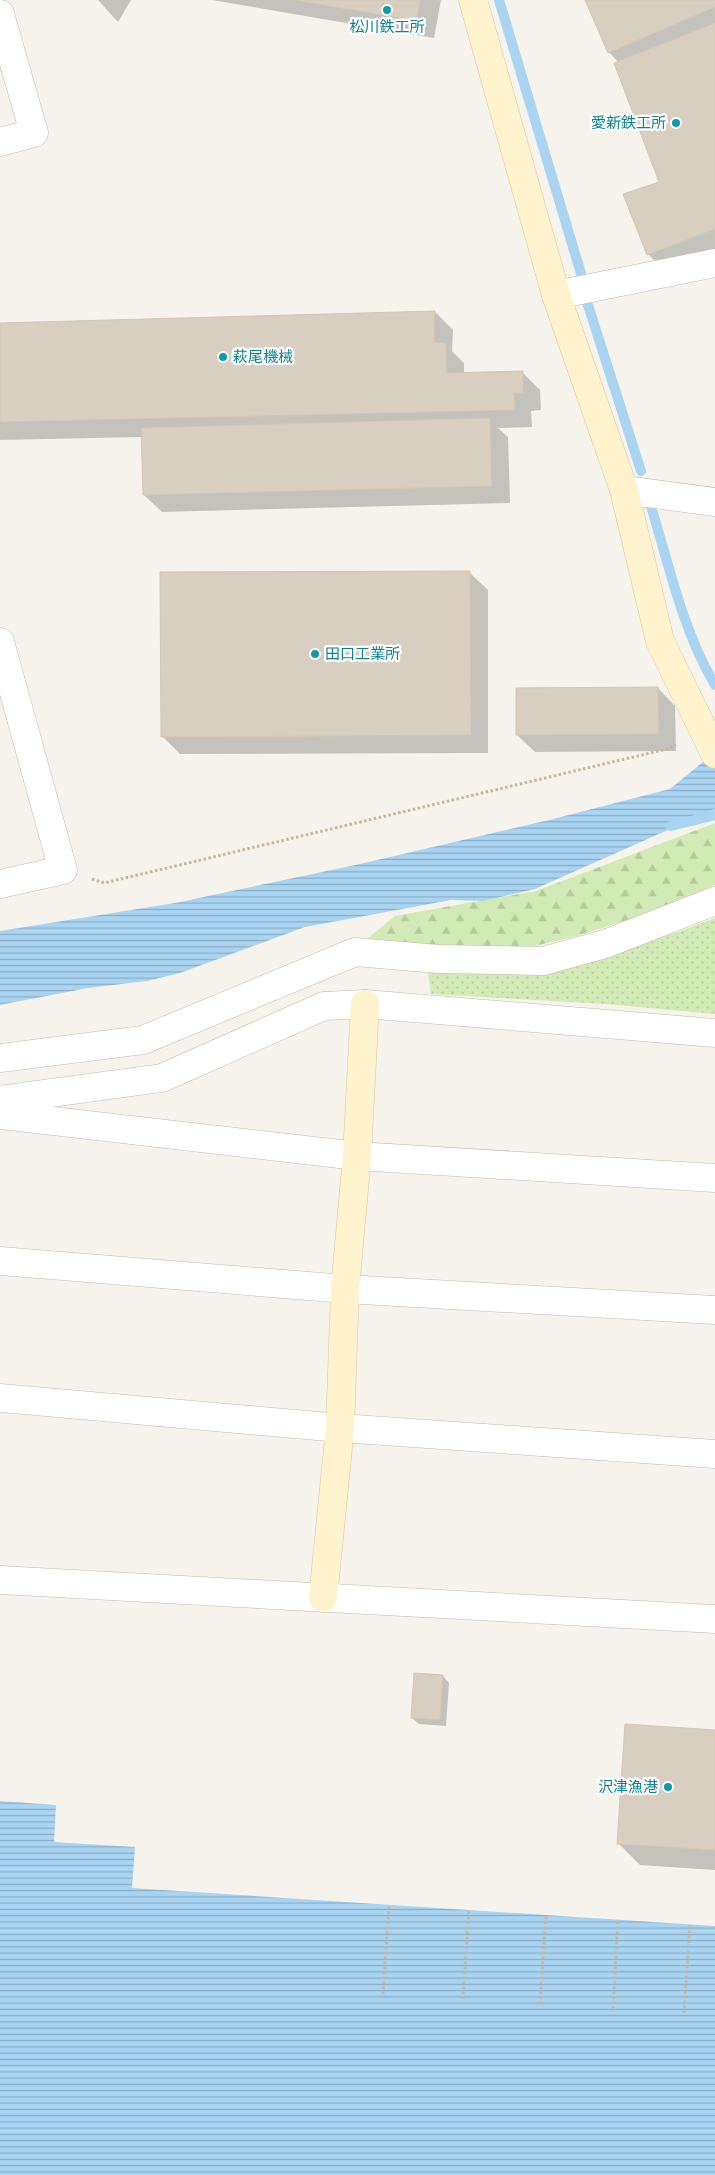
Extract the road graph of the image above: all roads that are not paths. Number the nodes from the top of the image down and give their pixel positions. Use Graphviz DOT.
graph roads {
  1 [pos="474,0"];
  2 [pos="0,14"];
  3 [pos="0,142"];
  4 [pos="715,264"];
  5 [pos="556,295"];
  6 [pos="624,490"];
  7 [pos="715,502"];
  8 [pos="0,642"];
  9 [pos="10,715"];
  10 [pos="709,742"];
  11 [pos="0,884"];
  12 [pos="715,901"];
  13 [pos="365,1004"];
  14 [pos="715,1033"];
  15 [pos="0,1058"];
  16 [pos="0,1100"];
  17 [pos="0,1114"];
  18 [pos="358,1156"];
  19 [pos="715,1178"];
  20 [pos="0,1261"];
  21 [pos="345,1289"];
  22 [pos="715,1310"];
  23 [pos="0,1398"];
  24 [pos="340,1428"];
  25 [pos="715,1454"];
  26 [pos="0,1580"];
  27 [pos="323,1598"];
  28 [pos="715,1619"];
  1 -- 5 [label="street"];
  2 -- 3 [label="street"];
  4 -- 5 [label="street"];
  5 -- 6 [label="street"];
  6 -- 7 [label="street"];
  6 -- 10 [label="street"];
  8 -- 9 [label="street"];
  9 -- 11 [label="street"];
  12 -- 15 [label="street"];
  13 -- 14 [label="street"];
  13 -- 16 [label="street"];
  13 -- 18 [label="street"];
  17 -- 18 [label="street"];
  18 -- 19 [label="street"];
  18 -- 21 [label="street"];
  20 -- 21 [label="street"];
  21 -- 22 [label="street"];
  21 -- 24 [label="street"];
  23 -- 24 [label="street"];
  24 -- 25 [label="street"];
  24 -- 27 [label="street"];
  26 -- 27 [label="street"];
  27 -- 28 [label="street"];
}
